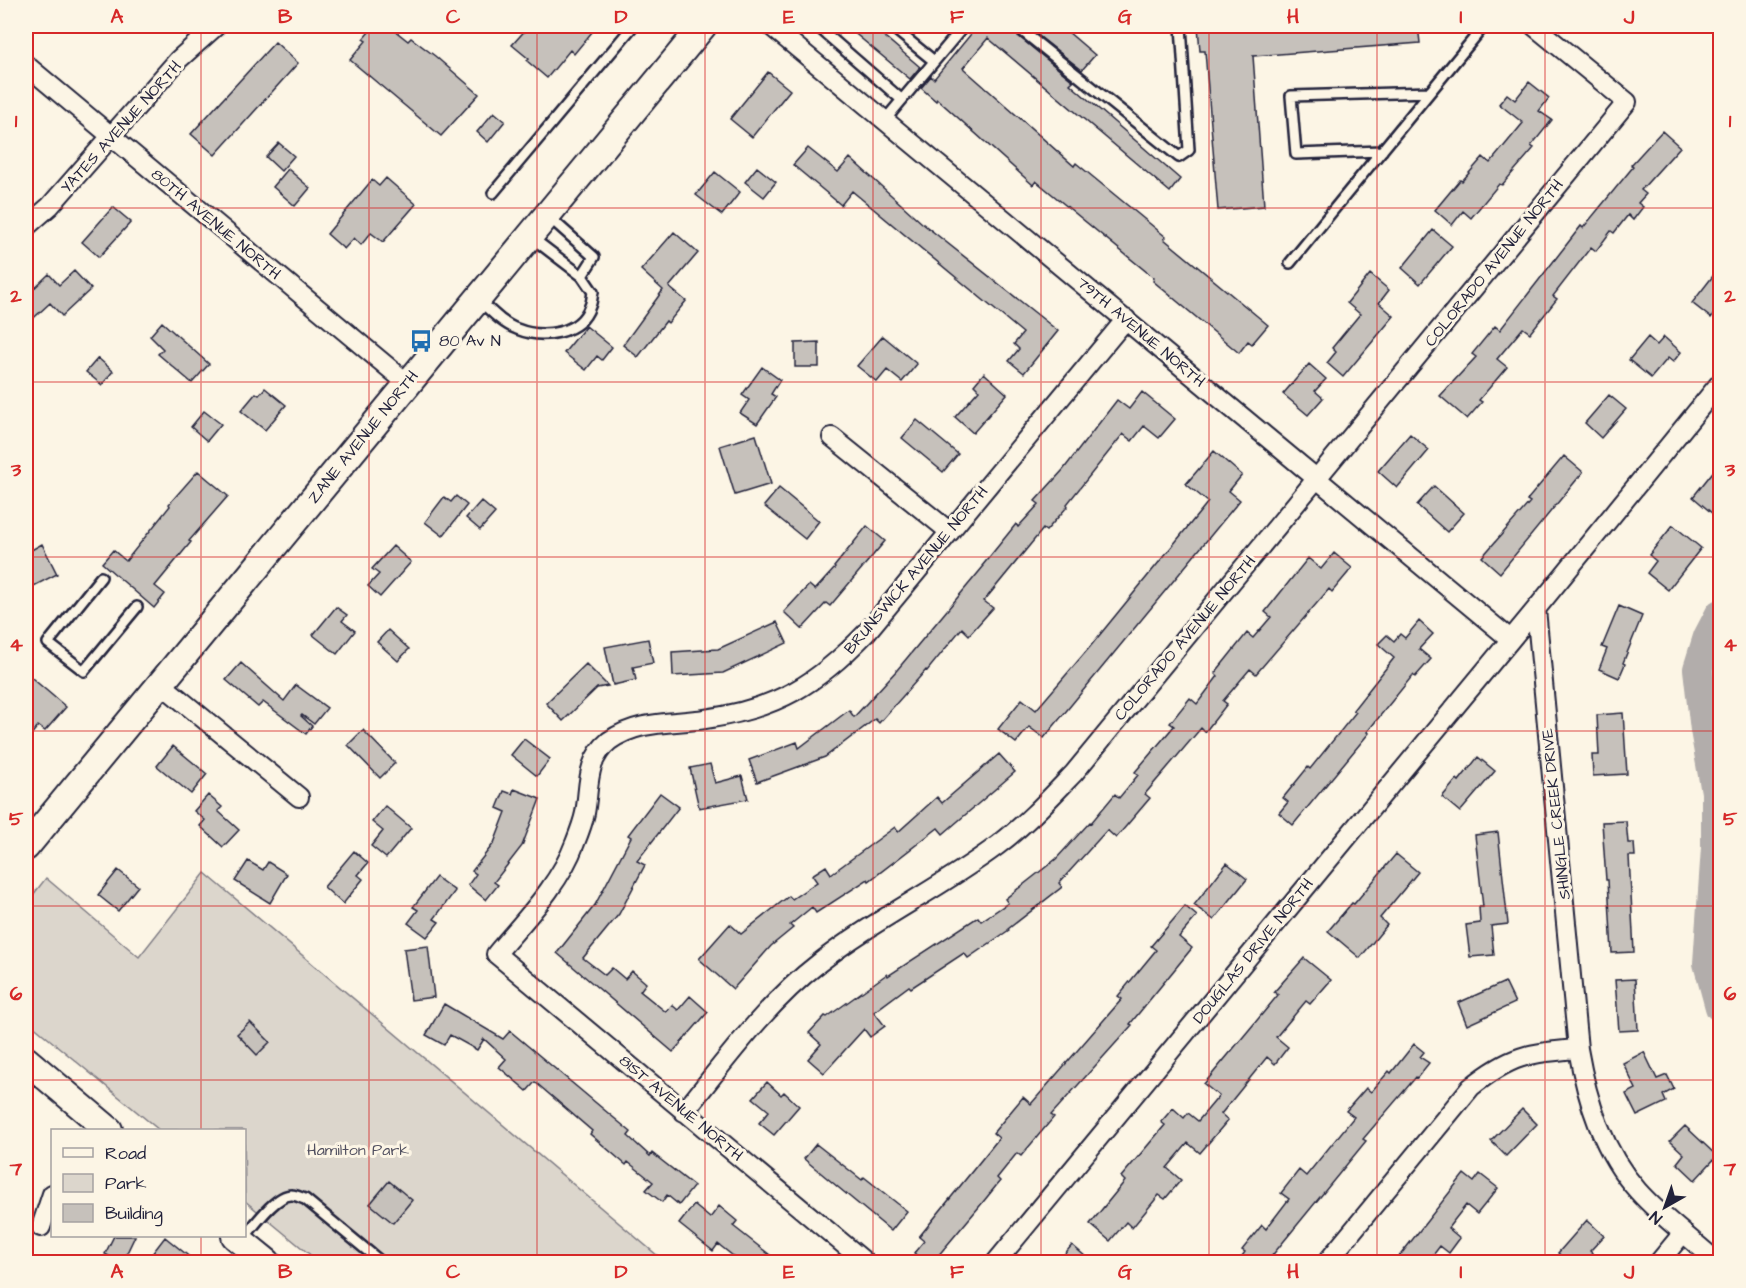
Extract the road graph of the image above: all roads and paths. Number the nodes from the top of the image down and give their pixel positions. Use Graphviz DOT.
graph roads {
  1 [pos="216,26"];
  2 [pos="633,26"];
  3 [pos="703,26"];
  4 [pos="771,26"];
  5 [pos="817,26"];
  6 [pos="891,26"];
  7 [pos="910,26"];
  8 [pos="964,26"];
  9 [pos="1016,26"];
  10 [pos="1181,26"];
  11 [pos="1484,26"];
  12 [pos="1534,26"];
  13 [pos="902,35"];
  14 [pos="934,61"];
  15 [pos="26,65"];
  16 [pos="1430,92"];
  17 [pos="902,100"];
  18 [pos="885,120"];
  19 [pos="112,137"];
  20 [pos="1382,151"];
  21 [pos="493,193"];
  22 [pos="546,215"];
  23 [pos="26,227"];
  24 [pos="529,236"];
  25 [pos="1290,263"];
  26 [pos="582,276"];
  27 [pos="477,299"];
  28 [pos="1126,320"];
  29 [pos="407,383"];
  30 [pos="1720,383"];
  31 [pos="832,437"];
  32 [pos="1317,478"];
  33 [pos="950,532"];
  34 [pos="101,577"];
  35 [pos="137,607"];
  36 [pos="1536,609"];
  37 [pos="1510,639"];
  38 [pos="160,683"];
  39 [pos="299,797"];
  40 [pos="26,847"];
  41 [pos="496,954"];
  42 [pos="1578,1049"];
  43 [pos="26,1060"];
  44 [pos="684,1112"];
  45 [pos="104,1129"];
  46 [pos="51,1197"];
  47 [pos="41,1227"];
  48 [pos="246,1230"];
  49 [pos="1683,1233"];
  50 [pos="238,1238"];
  51 [pos="267,1263"];
  52 [pos="381,1263"];
  53 [pos="865,1263"];
  54 [pos="996,1263"];
  55 [pos="1327,1263"];
  56 [pos="1659,1263"];
  57 [pos="1717,1263"];
  1 -- 19 [label="street, YATES AVENUE NORTH"];
  2 -- 21 [label="lane"];
  3 -- 22 [label="main road, ZANE AVENUE NORTH"];
  4 -- 18 [label="street, 79TH AVENUE NORTH"];
  5 -- 17 [label="lane"];
  6 -- 13 [label="lane"];
  7 -- 13 [label="lane"];
  8 -- 14 [label="lane"];
  9 -- 10 [label="lane"];
  11 -- 16 [label="lane"];
  12 -- 32 [label="street, COLORADO AVENUE NORTH"];
  13 -- 14 [label="lane"];
  14 -- 17 [label="lane"];
  15 -- 19 [label="street, 80TH AVENUE NORTH"];
  16 -- 20 [label="lane"];
  16 -- 20 [label="lane"];
  17 -- 18 [label="lane"];
  18 -- 28 [label="street, 79TH AVENUE NORTH"];
  19 -- 23 [label="street, YATES AVENUE NORTH"];
  19 -- 29 [label="street, 80TH AVENUE NORTH"];
  20 -- 25 [label="lane"];
  22 -- 24 [label="main road, ZANE AVENUE NORTH"];
  22 -- 26 [label="lane"];
  24 -- 26 [label="lane"];
  24 -- 27 [label="main road, ZANE AVENUE NORTH"];
  26 -- 27 [label="lane"];
  27 -- 29 [label="main road, ZANE AVENUE NORTH"];
  28 -- 32 [label="street, 79TH AVENUE NORTH"];
  28 -- 33 [label="street, BRUNSWICK AVENUE NORTH"];
  29 -- 38 [label="main road, ZANE AVENUE NORTH"];
  30 -- 36 [label="street"];
  31 -- 33 [label="street"];
  32 -- 37 [label="street, 79TH AVENUE NORTH"];
  32 -- 44 [label="street, COLORADO AVENUE NORTH"];
  33 -- 41 [label="street, BRUNSWICK AVENUE NORTH"];
  34 -- 35 [label="lane"];
  36 -- 37 [label="street, DOUGLAS DRIVE NORTH"];
  36 -- 42 [label="street, SHINGLE CREEK DRIVE"];
  37 -- 54 [label="street, DOUGLAS DRIVE NORTH"];
  38 -- 39 [label="street"];
  38 -- 40 [label="main road, ZANE AVENUE NORTH"];
  41 -- 44 [label="street, 81ST AVENUE NORTH"];
  42 -- 49 [label="street, SHINGLE CREEK DRIVE"];
  42 -- 55 [label="street"];
  43 -- 45 [label="main road"];
  44 -- 53 [label="street, 81ST AVENUE NORTH"];
  46 -- 47 [label="street"];
  48 -- 52 [label="lane"];
  49 -- 56 [label="street"];
  49 -- 57 [label="street, SHINGLE CREEK DRIVE"];
  50 -- 51 [label="main road"];
}
